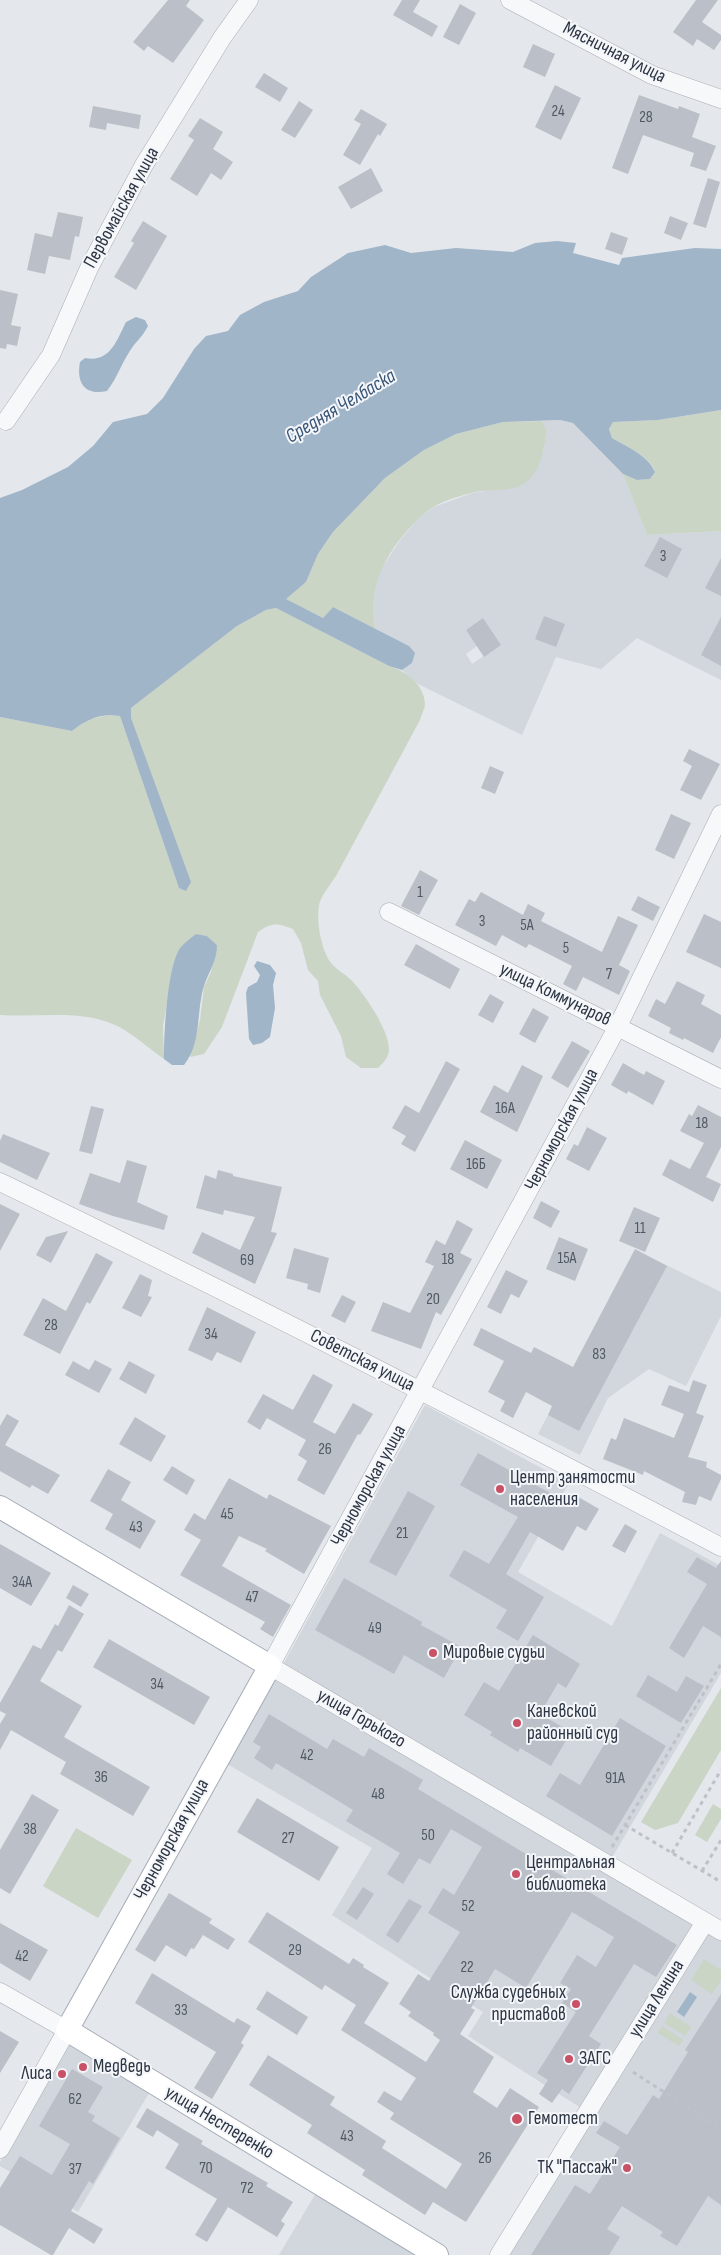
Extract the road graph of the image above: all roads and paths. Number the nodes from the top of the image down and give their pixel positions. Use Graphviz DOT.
graph roads {
  1 [pos="249,0"];
  2 [pos="510,0"];
  3 [pos="721,82"];
  4 [pos="715,98"];
  5 [pos="6,421"];
  6 [pos="721,814"];
  7 [pos="389,912"];
  8 [pos="618,1026"];
  9 [pos="721,1079"];
  10 [pos="0,1182"];
  11 [pos="421,1390"];
  12 [pos="0,1507"];
  13 [pos="721,1547"];
  14 [pos="721,1664"];
  15 [pos="270,1666"];
  16 [pos="721,1770"];
  17 [pos="625,1825"];
  18 [pos="721,1840"];
  19 [pos="672,1853"];
  20 [pos="604,1860"];
  21 [pos="702,1871"];
  22 [pos="721,1882"];
  23 [pos="705,1922"];
  24 [pos="721,1931"];
  25 [pos="0,1992"];
  26 [pos="66,2030"];
  27 [pos="632,2071"];
  28 [pos="718,2126"];
  29 [pos="0,2149"];
  30 [pos="437,2255"];
  31 [pos="499,2255"];
  1 -- 5 [label="street, Первомайская улица"];
  2 -- 4 [label="street, Мясничная улица"];
  3 -- 4 [label="street"];
  6 -- 8 [label="street, Черноморская улица"];
  7 -- 8 [label="street, улица Коммунаров"];
  8 -- 9 [label="street, улица Коммунаров"];
  8 -- 11 [label="street, Черноморская улица"];
  10 -- 11 [label="street, Советская улица"];
  11 -- 13 [label="street, Советская улица"];
  11 -- 15 [label="street, Черноморская улица"];
  12 -- 15 [label="main road, улица Горького"];
  14 -- 17 [label="path"];
  15 -- 20 [label="street, улица Горького"];
  15 -- 26 [label="main road, Черноморская улица"];
  16 -- 19 [label="path"];
  17 -- 19 [label="path"];
  17 -- 20 [label="path"];
  18 -- 21 [label="path"];
  19 -- 21 [label="path"];
  20 -- 23 [label="street, улица Горького"];
  21 -- 22 [label="path"];
  23 -- 24 [label="street, улица Горького"];
  23 -- 31 [label="street, улица Ленина"];
  25 -- 26 [label="street, улица Нестеренко"];
  26 -- 29 [label="street, Черноморская улица"];
  26 -- 30 [label="main road, улица Нестеренко"];
  27 -- 28 [label="path"];
}
